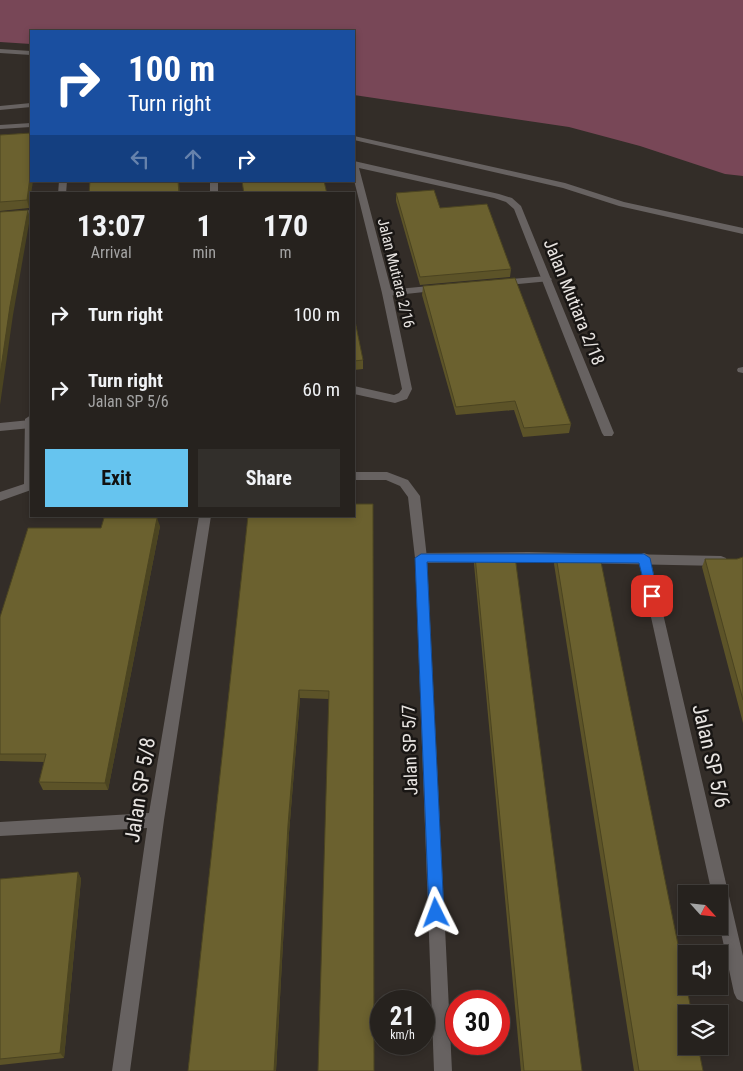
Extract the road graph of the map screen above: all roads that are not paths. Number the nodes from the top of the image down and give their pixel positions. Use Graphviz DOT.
graph roads {
  1 [pos="0,51"];
  2 [pos="30,53"];
  3 [pos="30,105"];
  4 [pos="0,108"];
  5 [pos="30,125"];
  6 [pos="0,127"];
  7 [pos="355,138"];
  8 [pos="355,164"];
  9 [pos="355,168"];
  10 [pos="30,213"];
  11 [pos="0,216"];
  12 [pos="743,231"];
  13 [pos="547,279"];
  14 [pos="490,284"];
  15 [pos="453,287"];
  16 [pos="387,293"];
  17 [pos="355,390"];
  18 [pos="30,422"];
  19 [pos="0,427"];
  20 [pos="608,433"];
  21 [pos="355,476"];
  22 [pos="30,486"];
  23 [pos="0,497"];
  24 [pos="205,517"];
  25 [pos="421,558"];
  26 [pos="644,558"];
  27 [pos="733,561"];
  28 [pos="156,820"];
  29 [pos="0,829"];
  30 [pos="743,993"];
  31 [pos="121,1071"];
  32 [pos="443,1071"];
  1 -- 2 [label="street"];
  3 -- 4 [label="street"];
  5 -- 6 [label="street"];
  7 -- 12 [label="street"];
  8 -- 13 [label="street, Jalan Mutiara 2/18"];
  9 -- 16 [label="street, Jalan Mutiara 2/16"];
  10 -- 11 [label="street"];
  13 -- 14 [label="street"];
  13 -- 20 [label="street, Jalan Mutiara 2/18"];
  15 -- 16 [label="street"];
  16 -- 17 [label="street, Jalan Mutiara 2/16"];
  18 -- 19 [label="street"];
  21 -- 25 [label="street, Jalan SP 5/7"];
  22 -- 23 [label="street"];
  24 -- 28 [label="street, Jalan SP 5/8"];
  25 -- 26 [label="street"];
  25 -- 32 [label="street, Jalan SP 5/7"];
  26 -- 27 [label="street"];
  26 -- 30 [label="street, Jalan SP 5/6"];
  28 -- 29 [label="street"];
  28 -- 31 [label="street, Jalan SP 5/8"];
}
